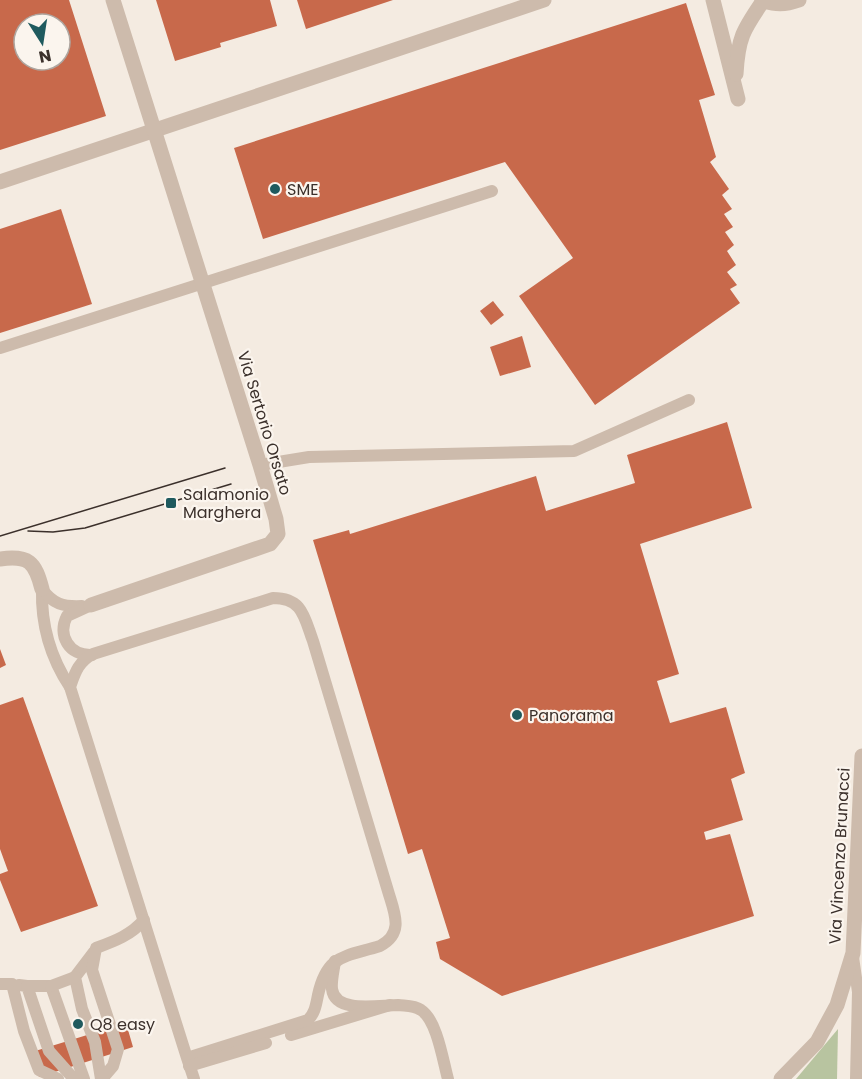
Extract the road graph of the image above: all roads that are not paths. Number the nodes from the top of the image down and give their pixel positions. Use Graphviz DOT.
graph roads {
  1 [pos="113,0"];
  2 [pos="544,0"];
  3 [pos="713,0"];
  4 [pos="728,0"];
  5 [pos="763,0"];
  6 [pos="799,0"];
  7 [pos="719,26"];
  8 [pos="153,131"];
  9 [pos="0,182"];
  10 [pos="492,192"];
  11 [pos="202,284"];
  12 [pos="0,348"];
  13 [pos="689,400"];
  14 [pos="260,465"];
  15 [pos="0,559"];
  16 [pos="42,589"];
  17 [pos="91,605"];
  18 [pos="93,654"];
  19 [pos="70,687"];
  20 [pos="862,756"];
  21 [pos="144,920"];
  22 [pos="96,948"];
  23 [pos="853,953"];
  24 [pos="335,961"];
  25 [pos="75,977"];
  26 [pos="6,984"];
  27 [pos="27,986"];
  28 [pos="51,986"];
  29 [pos="390,1005"];
  30 [pos="188,1062"];
  31 [pos="58,1079"];
  32 [pos="74,1079"];
  33 [pos="84,1079"];
  34 [pos="102,1079"];
  35 [pos="194,1079"];
  36 [pos="448,1079"];
  37 [pos="781,1079"];
  38 [pos="856,1079"];
  1 -- 8 [label="street, Via Sertorio Orsato"];
  2 -- 8 [label="street"];
  3 -- 7 [label="street"];
  4 -- 7 [label="street"];
  5 -- 6 [label="street"];
  5 -- 7 [label="street"];
  8 -- 9 [label="street"];
  8 -- 11 [label="street, Via Sertorio Orsato"];
  10 -- 11 [label="lane"];
  11 -- 12 [label="lane"];
  11 -- 14 [label="street, Via Sertorio Orsato"];
  13 -- 14 [label="lane"];
  14 -- 17 [label="street, Via Sertorio Orsato"];
  15 -- 16 [label="street"];
  16 -- 17 [label="lane"];
  16 -- 19 [label="lane"];
  17 -- 18 [label="lane"];
  18 -- 19 [label="lane"];
  18 -- 24 [label="lane"];
  19 -- 21 [label="lane"];
  20 -- 23 [label="street, Via Vincenzo Brunacci"];
  21 -- 22 [label="lane"];
  21 -- 30 [label="lane"];
  22 -- 25 [label="lane"];
  22 -- 34 [label="lane"];
  23 -- 37 [label="street, Via Vincenzo Brunacci"];
  23 -- 38 [label="lane"];
  24 -- 29 [label="lane"];
  24 -- 30 [label="lane"];
  25 -- 28 [label="lane"];
  25 -- 34 [label="lane"];
  26 -- 27 [label="lane"];
  26 -- 31 [label="lane"];
  27 -- 28 [label="lane"];
  27 -- 32 [label="lane"];
  28 -- 33 [label="lane"];
  29 -- 30 [label="lane"];
  29 -- 36 [label="lane"];
  30 -- 35 [label="lane"];
}
